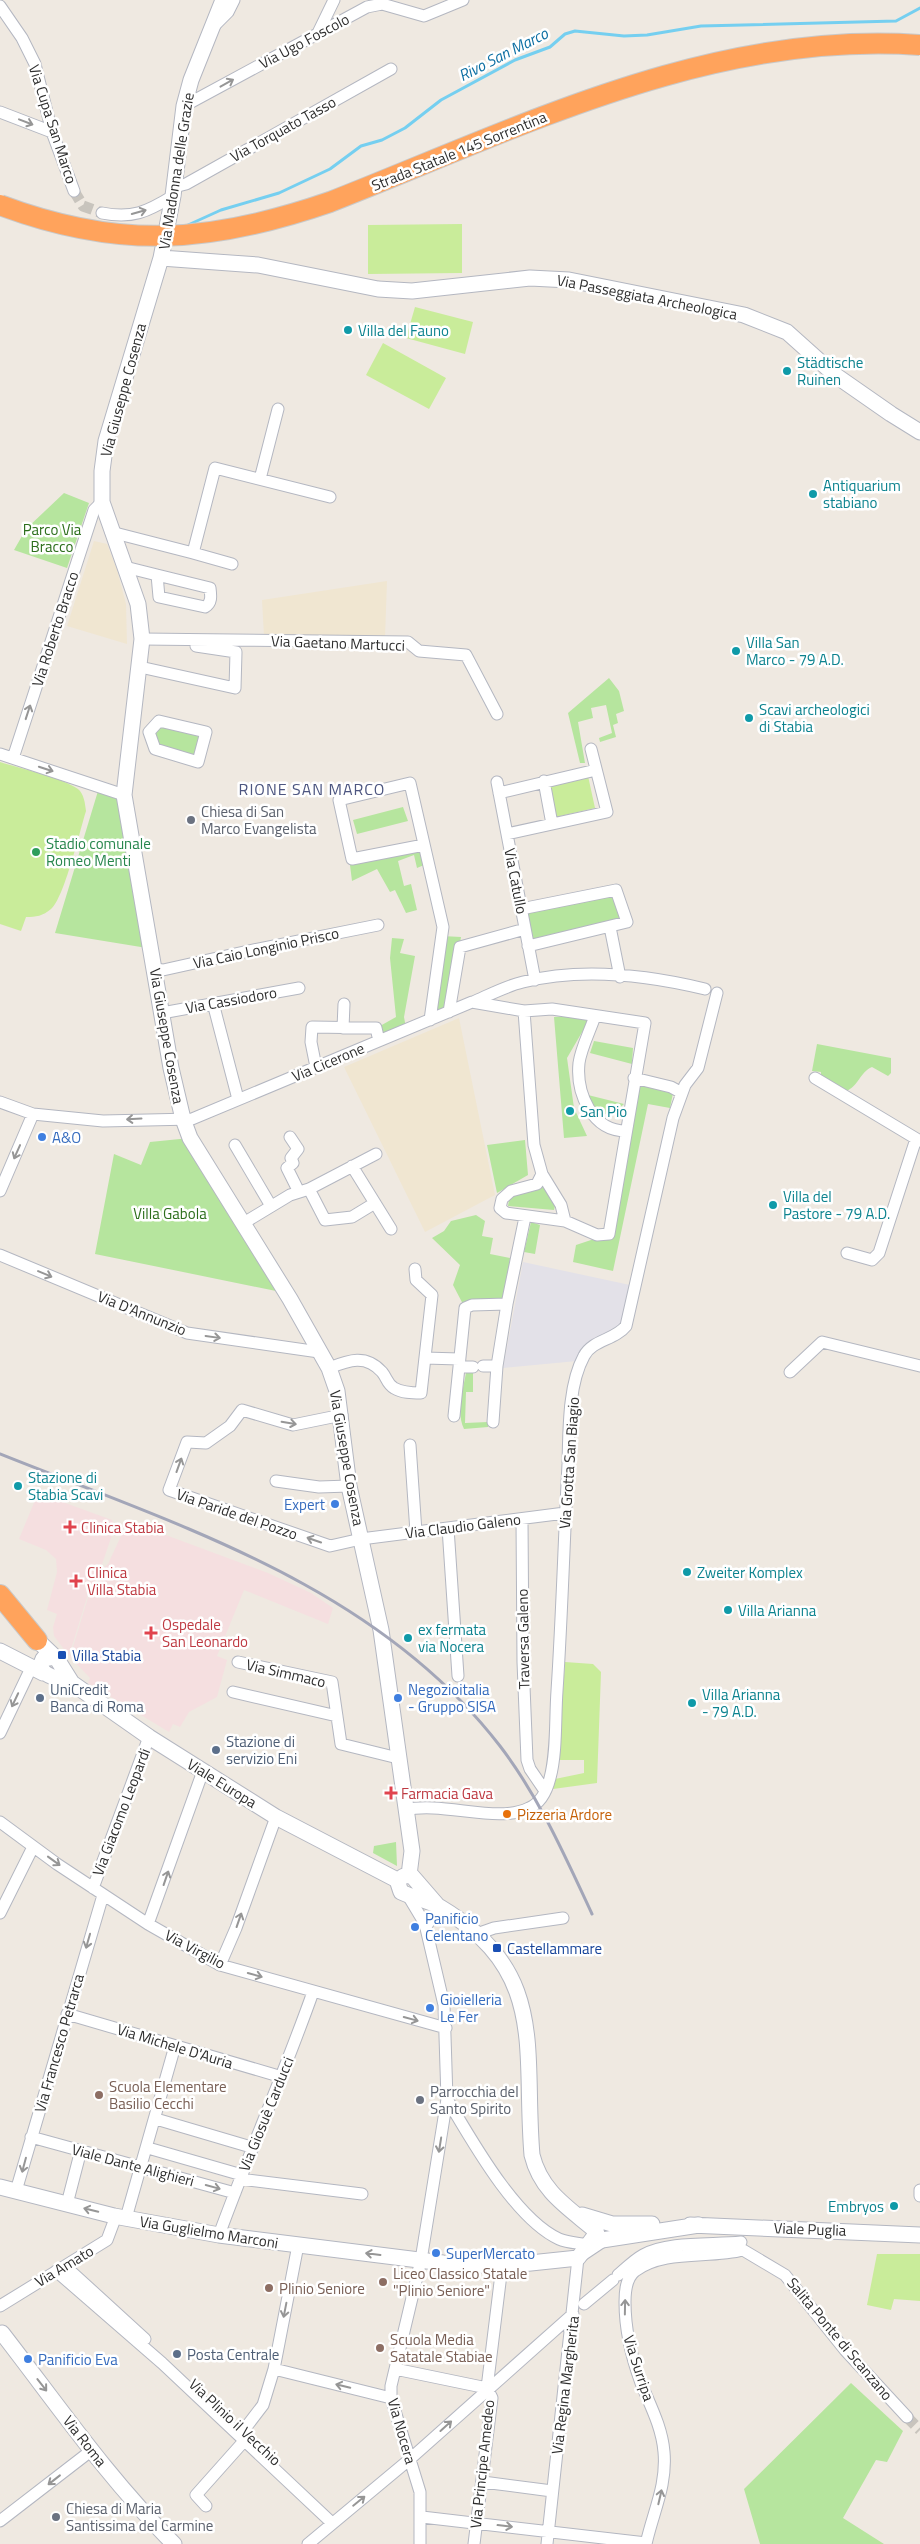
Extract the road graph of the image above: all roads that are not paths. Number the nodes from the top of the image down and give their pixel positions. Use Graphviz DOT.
graph roads {
  1 [pos="223,0"];
  2 [pos="234,0"];
  3 [pos="334,0"];
  4 [pos="459,1"];
  5 [pos="385,2"];
  6 [pos="0,6"];
  7 [pos="211,29"];
  8 [pos="318,32"];
  9 [pos="920,45"];
  10 [pos="391,69"];
  11 [pos="184,106"];
  12 [pos="0,112"];
  13 [pos="52,132"];
  14 [pos="74,191"];
  15 [pos="174,192"];
  16 [pos="0,205"];
  17 [pos="102,213"];
  18 [pos="161,258"];
  19 [pos="278,409"];
  20 [pos="920,432"];
  21 [pos="260,479"];
  22 [pos="330,497"];
  23 [pos="102,502"];
  24 [pos="111,532"];
  25 [pos="193,553"];
  26 [pos="232,564"];
  27 [pos="125,567"];
  28 [pos="157,575"];
  29 [pos="142,639"];
  30 [pos="183,644"];
  31 [pos="140,667"];
  32 [pos="496,714"];
  33 [pos="133,729"];
  34 [pos="149,732"];
  35 [pos="591,749"];
  36 [pos="0,754"];
  37 [pos="13,758"];
  38 [pos="596,770"];
  39 [pos="544,781"];
  40 [pos="124,795"];
  41 [pos="552,824"];
  42 [pos="507,834"];
  43 [pos="424,845"];
  44 [pos="522,909"];
  45 [pos="378,925"];
  46 [pos="610,926"];
  47 [pos="525,929"];
  48 [pos="528,946"];
  49 [pos="155,969"];
  50 [pos="620,976"];
  51 [pos="535,980"];
  52 [pos="299,988"];
  53 [pos="705,989"];
  54 [pos="717,993"];
  55 [pos="472,1002"];
  56 [pos="213,1003"];
  57 [pos="344,1004"];
  58 [pos="524,1011"];
  59 [pos="449,1012"];
  60 [pos="162,1013"];
  61 [pos="595,1016"];
  62 [pos="430,1020"];
  63 [pos="343,1028"];
  64 [pos="379,1041"];
  65 [pos="316,1067"];
  66 [pos="634,1078"];
  67 [pos="815,1078"];
  68 [pos="682,1093"];
  69 [pos="238,1099"];
  70 [pos="0,1102"];
  71 [pos="33,1114"];
  72 [pos="183,1119"];
  73 [pos="626,1131"];
  74 [pos="290,1137"];
  75 [pos="918,1140"];
  76 [pos="235,1146"];
  77 [pos="376,1154"];
  78 [pos="352,1166"];
  79 [pos="542,1174"];
  80 [pos="304,1190"];
  81 [pos="0,1191"];
  82 [pos="375,1203"];
  83 [pos="271,1206"];
  84 [pos="525,1217"];
  85 [pos="565,1221"];
  86 [pos="242,1224"];
  87 [pos="391,1229"];
  88 [pos="847,1253"];
  89 [pos="0,1255"];
  90 [pos="415,1269"];
  91 [pos="507,1304"];
  92 [pos="319,1352"];
  93 [pos="425,1358"];
  94 [pos="459,1363"];
  95 [pos="497,1366"];
  96 [pos="920,1366"];
  97 [pos="329,1368"];
  98 [pos="790,1372"];
  99 [pos="342,1416"];
  100 [pos="454,1416"];
  101 [pos="493,1422"];
  102 [pos="410,1446"];
  103 [pos="276,1481"];
  104 [pos="350,1486"];
  105 [pos="565,1513"];
  106 [pos="522,1519"];
  107 [pos="448,1528"];
  108 [pos="416,1532"];
  109 [pos="361,1539"];
  110 [pos="0,1594"];
  111 [pos="37,1640"];
  112 [pos="0,1651"];
  113 [pos="238,1662"];
  114 [pos="46,1665"];
  115 [pos="458,1676"];
  116 [pos="233,1692"];
  117 [pos="337,1716"];
  118 [pos="0,1733"];
  119 [pos="149,1737"];
  120 [pos="398,1758"];
  121 [pos="203,1771"];
  122 [pos="545,1790"];
  123 [pos="406,1810"];
  124 [pos="276,1817"];
  125 [pos="0,1822"];
  126 [pos="33,1847"];
  127 [pos="408,1885"];
  128 [pos="93,1888"];
  129 [pos="104,1895"];
  130 [pos="0,1912"];
  131 [pos="454,1916"];
  132 [pos="563,1918"];
  133 [pos="148,1924"];
  134 [pos="426,1928"];
  135 [pos="477,1934"];
  136 [pos="220,1965"];
  137 [pos="313,1992"];
  138 [pos="67,2014"];
  139 [pos="446,2028"];
  140 [pos="175,2046"];
  141 [pos="282,2078"];
  142 [pos="447,2099"];
  143 [pos="156,2119"];
  144 [pos="31,2137"];
  145 [pos="251,2147"];
  146 [pos="148,2148"];
  147 [pos="81,2150"];
  148 [pos="142,2167"];
  149 [pos="241,2177"];
  150 [pos="0,2187"];
  151 [pos="920,2190"];
  152 [pos="16,2191"];
  153 [pos="235,2193"];
  154 [pos="362,2194"];
  155 [pos="920,2196"];
  156 [pos="67,2204"];
  157 [pos="121,2217"];
  158 [pos="741,2226"];
  159 [pos="602,2233"];
  160 [pos="219,2235"];
  161 [pos="920,2235"];
  162 [pos="298,2245"];
  163 [pos="742,2246"];
  164 [pos="578,2258"];
  165 [pos="421,2260"];
  166 [pos="502,2266"];
  167 [pos="61,2268"];
  168 [pos="614,2278"];
  169 [pos="627,2284"];
  170 [pos="584,2304"];
  171 [pos="0,2306"];
  172 [pos="573,2314"];
  173 [pos="2,2338"];
  174 [pos="274,2369"];
  175 [pos="395,2369"];
  176 [pos="487,2388"];
  177 [pos="391,2398"];
  178 [pos="908,2417"];
  179 [pos="243,2435"];
  180 [pos="92,2450"];
  181 [pos="410,2458"];
  182 [pos="482,2482"];
  183 [pos="552,2491"];
  184 [pos="206,2506"];
  185 [pos="422,2517"];
  186 [pos="335,2520"];
  187 [pos="0,2521"];
  188 [pos="477,2523"];
  189 [pos="548,2531"];
  190 [pos="174,2544"];
  191 [pos="308,2544"];
  192 [pos="420,2544"];
  193 [pos="474,2544"];
  194 [pos="547,2544"];
  195 [pos="646,2544"];
  1 -- 7 [label="main road, Via Madonna delle Grazie"];
  2 -- 7 [label="street"];
  3 -- 8 [label="street"];
  4 -- 5 [label="street, Via Ugo Foscolo"];
  5 -- 8 [label="street, Via Ugo Foscolo"];
  6 -- 13 [label="street, Via Cupa San Marco"];
  7 -- 11 [label="main road, Via Madonna delle Grazie"];
  11 -- 8 [label="street, Via Ugo Foscolo, one-way"];
  9 -- 16 [label="highway, Strada Statale 145 Sorrentina, bridge"];
  10 -- 15 [label="street, Via Torquato Tasso"];
  11 -- 15 [label="main road, Via Madonna delle Grazie"];
  12 -- 13 [label="street, one-way"];
  13 -- 14 [label="street, Via Cupa San Marco"];
  17 -- 15 [label="street, one-way"];
  15 -- 18 [label="main road, Via Madonna delle Grazie"];
  18 -- 20 [label="main road, Via Passeggiata Archeologica"];
  18 -- 23 [label="main road, Via Giuseppe Cosenza"];
  19 -- 21 [label="street"];
  21 -- 22 [label="street"];
  21 -- 25 [label="street"];
  23 -- 24 [label="main road, Via Giuseppe Cosenza"];
  37 -- 23 [label="street, Via Roberto Bracco, one-way"];
  24 -- 25 [label="street"];
  24 -- 27 [label="main road, Via Giuseppe Cosenza"];
  25 -- 26 [label="street"];
  27 -- 28 [label="street"];
  27 -- 29 [label="main road, Via Giuseppe Cosenza"];
  28 -- 28 [label="street"];
  29 -- 31 [label="main road, Via Giuseppe Cosenza"];
  29 -- 32 [label="street, Via Gaetano Martucci"];
  30 -- 31 [label="street"];
  31 -- 33 [label="main road, Via Giuseppe Cosenza"];
  33 -- 34 [label="street"];
  33 -- 40 [label="main road, Via Giuseppe Cosenza"];
  34 -- 34 [label="street"];
  35 -- 38 [label="street"];
  36 -- 37 [label="street"];
  37 -- 40 [label="street, one-way"];
  38 -- 39 [label="street"];
  38 -- 41 [label="street"];
  39 -- 41 [label="street"];
  39 -- 42 [label="street, Via Catullo"];
  40 -- 49 [label="main road, Via Giuseppe Cosenza"];
  41 -- 42 [label="street"];
  42 -- 44 [label="street, Via Catullo"];
  43 -- 43 [label="street"];
  43 -- 62 [label="street"];
  44 -- 46 [label="street"];
  44 -- 47 [label="street, Via Catullo"];
  45 -- 49 [label="street, Via Caio Longinio Prisco"];
  46 -- 48 [label="street"];
  46 -- 50 [label="street"];
  47 -- 48 [label="street, Via Catullo"];
  47 -- 59 [label="street"];
  48 -- 51 [label="street, Via Catullo"];
  49 -- 60 [label="main road, Via Giuseppe Cosenza"];
  50 -- 51 [label="street, Via Cicerone"];
  50 -- 53 [label="street, Via Cicerone"];
  51 -- 55 [label="street, Via Cicerone"];
  52 -- 56 [label="street, Via Cassiodoro"];
  54 -- 68 [label="street, Via Grotta San Biagio"];
  55 -- 58 [label="street"];
  55 -- 59 [label="street, Via Cicerone"];
  56 -- 60 [label="street, Via Cassiodoro"];
  56 -- 69 [label="street"];
  57 -- 63 [label="street"];
  58 -- 61 [label="street"];
  58 -- 79 [label="street"];
  59 -- 62 [label="street, Via Cicerone"];
  60 -- 72 [label="main road, Via Giuseppe Cosenza"];
  61 -- 66 [label="street"];
  61 -- 73 [label="street"];
  62 -- 64 [label="street, Via Cicerone"];
  63 -- 64 [label="street"];
  63 -- 65 [label="street"];
  64 -- 65 [label="street, Via Cicerone"];
  65 -- 69 [label="street, Via Cicerone"];
  66 -- 68 [label="street"];
  66 -- 73 [label="street"];
  67 -- 75 [label="street"];
  68 -- 105 [label="street, Via Grotta San Biagio"];
  69 -- 72 [label="street, Via Cicerone"];
  70 -- 71 [label="street, Via Cicerone"];
  72 -- 71 [label="street, Via Cicerone, one-way"];
  71 -- 81 [label="street, one-way"];
  72 -- 86 [label="main road, Via Giuseppe Cosenza"];
  73 -- 85 [label="street"];
  74 -- 80 [label="street"];
  75 -- 88 [label="street"];
  76 -- 83 [label="street"];
  77 -- 78 [label="street"];
  78 -- 80 [label="street"];
  78 -- 82 [label="street"];
  79 -- 84 [label="street"];
  79 -- 85 [label="street"];
  80 -- 82 [label="street"];
  80 -- 83 [label="street"];
  82 -- 87 [label="street"];
  83 -- 86 [label="street"];
  84 -- 85 [label="street"];
  84 -- 91 [label="street"];
  86 -- 92 [label="main road, Via Giuseppe Cosenza"];
  89 -- 92 [label="street, Via D'Annunzio, one-way"];
  90 -- 93 [label="street"];
  91 -- 94 [label="street"];
  91 -- 95 [label="street"];
  92 -- 97 [label="main road, Via Giuseppe Cosenza"];
  93 -- 94 [label="street"];
  93 -- 97 [label="street"];
  94 -- 95 [label="street"];
  94 -- 100 [label="street"];
  95 -- 101 [label="street"];
  96 -- 98 [label="street"];
  97 -- 99 [label="main road, Via Giuseppe Cosenza"];
  99 -- 104 [label="main road, Via Giuseppe Cosenza"];
  109 -- 99 [label="street, Via Paride del Pozzo, one-way"];
  102 -- 108 [label="street"];
  103 -- 104 [label="street"];
  104 -- 109 [label="main road, Via Giuseppe Cosenza"];
  105 -- 106 [label="street, Via Claudio Galeno"];
  105 -- 122 [label="street, Via Grotta San Biagio"];
  106 -- 107 [label="street, Via Claudio Galeno"];
  106 -- 122 [label="street, Traversa Galeno"];
  107 -- 108 [label="street, Via Claudio Galeno"];
  107 -- 115 [label="street"];
  108 -- 109 [label="street, Via Claudio Galeno"];
  109 -- 120 [label="main road, Via Giuseppe Cosenza"];
  110 -- 111 [label="highway"];
  111 -- 114 [label="main road"];
  112 -- 114 [label="main road"];
  113 -- 117 [label="street, Via Simmaco"];
  114 -- 118 [label="street, one-way"];
  114 -- 119 [label="main road, Viale Europa"];
  116 -- 117 [label="street, Via Simmaco"];
  117 -- 120 [label="street, Via Simmaco"];
  119 -- 121 [label="main road, Viale Europa"];
  119 -- 128 [label="street, Via Giacomo Leopardi"];
  120 -- 123 [label="main road, Via Giuseppe Cosenza"];
  121 -- 124 [label="main road, Viale Europa"];
  133 -- 121 [label="street, one-way"];
  122 -- 123 [label="street, Via Grotta San Biagio"];
  123 -- 127 [label="main road, Via Giuseppe Cosenza"];
  124 -- 127 [label="main road, Viale Europa"];
  136 -- 124 [label="street, one-way"];
  125 -- 126 [label="street, Via Virgilio"];
  126 -- 128 [label="street, Via Virgilio, one-way"];
  126 -- 130 [label="street"];
  127 -- 131 [label="main road, Viale Europa"];
  127 -- 134 [label="street"];
  128 -- 129 [label="street, Via Virgilio"];
  129 -- 133 [label="street, Via Virgilio"];
  129 -- 138 [label="street, Via Francesco Petrarca, one-way"];
  131 -- 134 [label="street"];
  131 -- 135 [label="main road"];
  132 -- 135 [label="street"];
  133 -- 136 [label="street, Via Virgilio"];
  134 -- 139 [label="street"];
  135 -- 159 [label="main road"];
  136 -- 137 [label="street, Via Virgilio, one-way"];
  137 -- 139 [label="street, Via Virgilio, one-way"];
  137 -- 141 [label="street, Via Giosuè Carducci"];
  138 -- 140 [label="street, Via Michele D'Auria"];
  138 -- 144 [label="street, Via Francesco Petrarca"];
  139 -- 142 [label="street"];
  140 -- 141 [label="street, Via Michele D'Auria"];
  140 -- 143 [label="street"];
  141 -- 145 [label="street, Via Giosuè Carducci"];
  142 -- 159 [label="street"];
  142 -- 165 [label="street, one-way"];
  143 -- 145 [label="street"];
  143 -- 146 [label="street"];
  144 -- 147 [label="street, Viale Dante Alighieri"];
  144 -- 152 [label="street, Via Francesco Petrarca, one-way"];
  145 -- 149 [label="street, Via Giosuè Carducci"];
  146 -- 148 [label="street"];
  146 -- 149 [label="street, Viale Dante Alighieri"];
  147 -- 148 [label="street, Viale Dante Alighieri"];
  147 -- 156 [label="street"];
  148 -- 153 [label="street, Viale Dante Alighieri, one-way"];
  148 -- 157 [label="street"];
  149 -- 153 [label="street, Via Giosuè Carducci"];
  149 -- 154 [label="street, Viale Dante Alighieri"];
  150 -- 152 [label="main road, Via Guglielmo Marconi"];
  151 -- 155 [label="street"];
  152 -- 156 [label="main road, Via Guglielmo Marconi"];
  153 -- 160 [label="street, Via Giosuè Carducci"];
  157 -- 156 [label="main road, Via Guglielmo Marconi, one-way"];
  157 -- 160 [label="main road, Via Guglielmo Marconi"];
  157 -- 167 [label="street, Via Amato"];
  158 -- 159 [label="main road, Viale Puglia"];
  158 -- 161 [label="main road, Viale Puglia"];
  158 -- 163 [label="street"];
  159 -- 164 [label="main road"];
  160 -- 162 [label="main road, Via Guglielmo Marconi"];
  165 -- 162 [label="main road, Via Guglielmo Marconi, one-way"];
  162 -- 174 [label="street, one-way"];
  163 -- 168 [label="street"];
  163 -- 169 [label="street"];
  163 -- 178 [label="street, Salita Ponte di Scanzano"];
  164 -- 166 [label="main road, Via Guglielmo Marconi"];
  164 -- 172 [label="street, Via Regina Margherita"];
  165 -- 166 [label="main road, Via Guglielmo Marconi"];
  165 -- 175 [label="street, Via Nocera"];
  166 -- 176 [label="street, Via Principe Amedeo"];
  167 -- 171 [label="street, Via Amato"];
  167 -- 179 [label="street, Via Plinio il Vecchio"];
  168 -- 169 [label="street"];
  168 -- 170 [label="street"];
  195 -- 169 [label="street, Via Surripa, one-way"];
  172 -- 176 [label="street"];
  172 -- 183 [label="street, Via Regina Margherita"];
  173 -- 180 [label="main road, Via Roma, one-way"];
  177 -- 174 [label="street, one-way"];
  174 -- 179 [label="street"];
  175 -- 176 [label="street"];
  175 -- 177 [label="street, Via Nocera"];
  181 -- 176 [label="street, one-way"];
  176 -- 182 [label="street, Via Principe Amedeo"];
  177 -- 181 [label="street, Via Nocera"];
  179 -- 184 [label="street"];
  179 -- 186 [label="street, Via Plinio il Vecchio"];
  180 -- 187 [label="street, one-way"];
  180 -- 190 [label="main road, Via Roma"];
  181 -- 185 [label="street, Via Nocera"];
  186 -- 181 [label="street, one-way"];
  182 -- 183 [label="street"];
  182 -- 188 [label="street, Via Principe Amedeo"];
  183 -- 189 [label="street, Via Regina Margherita"];
  185 -- 188 [label="street"];
  185 -- 192 [label="street, Via Nocera"];
  186 -- 191 [label="street"];
  188 -- 189 [label="street, one-way"];
  188 -- 193 [label="street, Via Principe Amedeo"];
  189 -- 194 [label="street, Via Regina Margherita"];
  189 -- 195 [label="street"];
}
